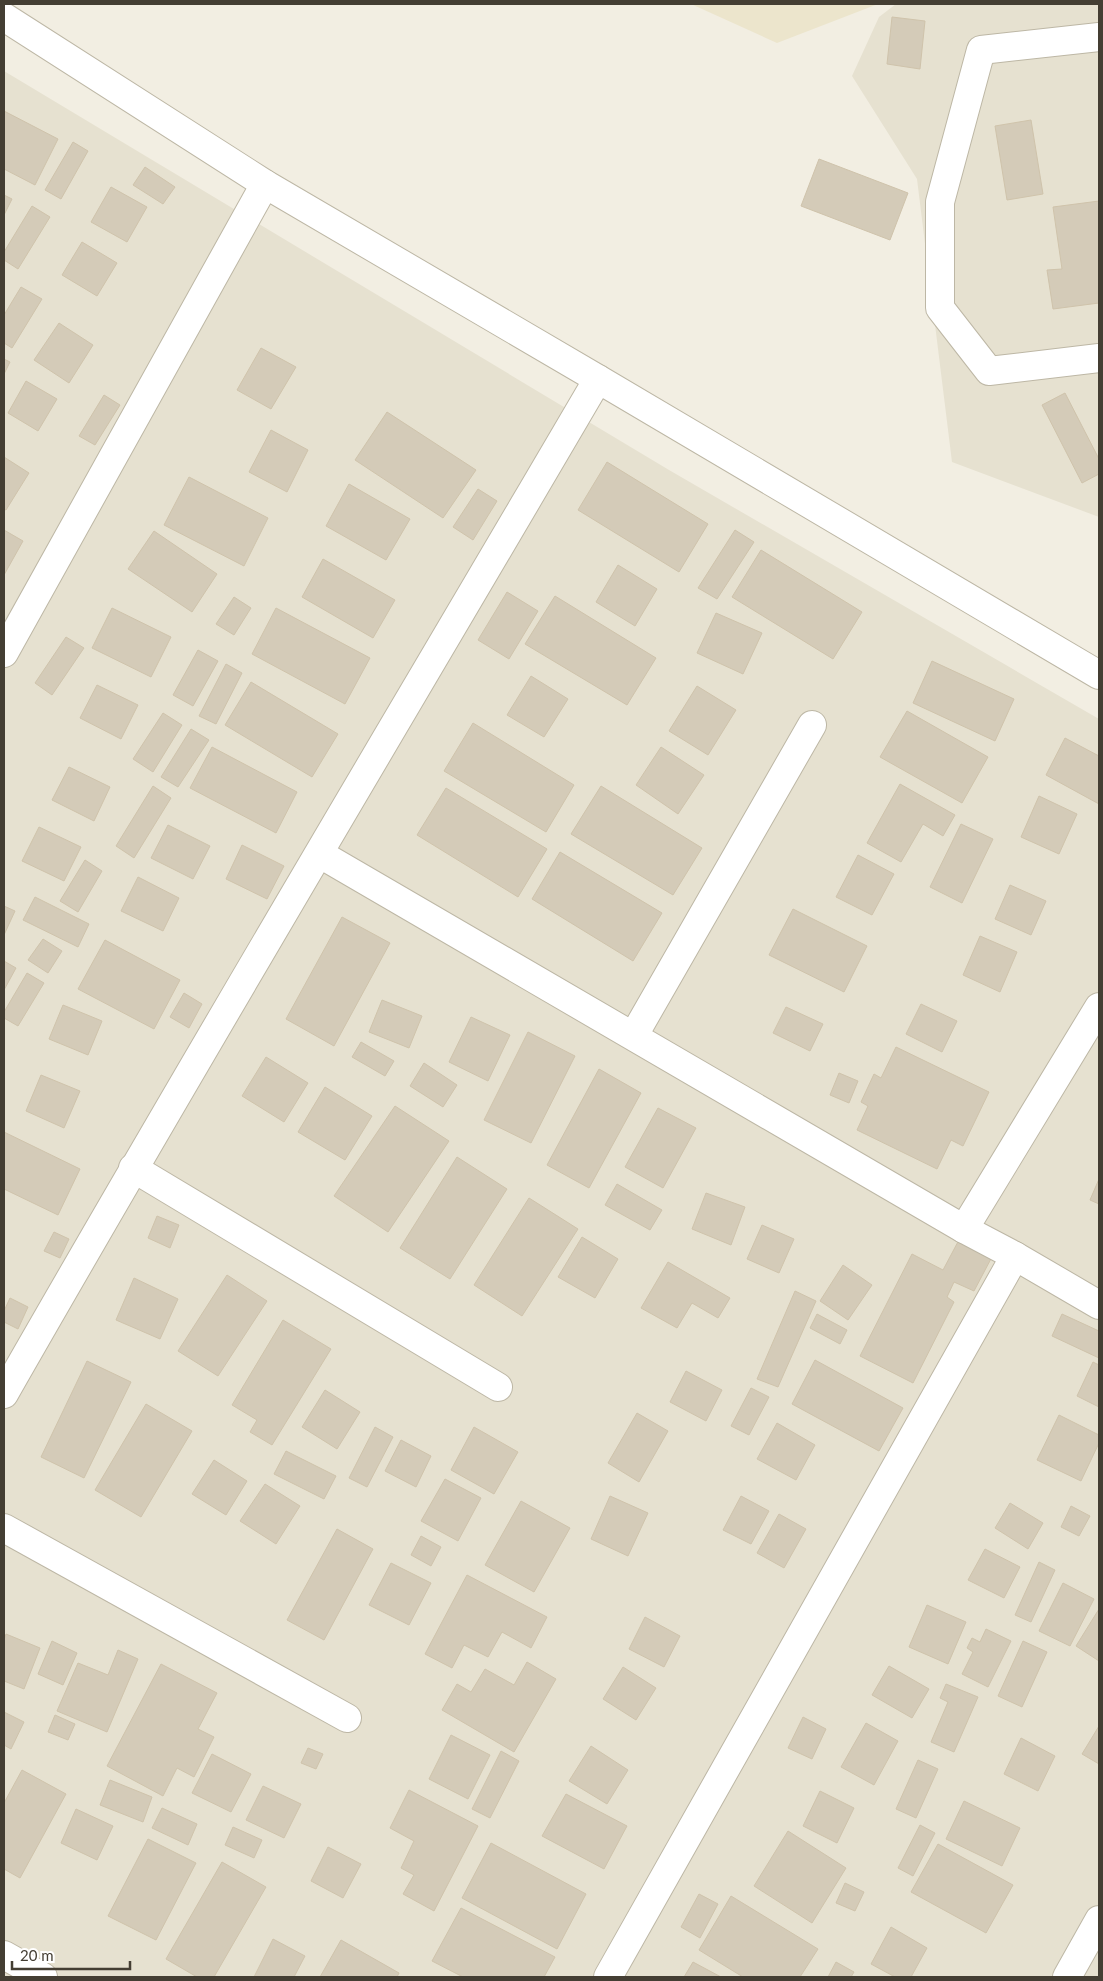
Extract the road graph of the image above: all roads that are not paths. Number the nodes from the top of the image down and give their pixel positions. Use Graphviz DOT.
graph roads {
  1 [pos="4,17"];
  2 [pos="1099,37"];
  3 [pos="265,184"];
  4 [pos="1099,358"];
  5 [pos="598,379"];
  6 [pos="4,653"];
  7 [pos="1099,675"];
  8 [pos="812,725"];
  9 [pos="320,854"];
  10 [pos="1099,1007"];
  11 [pos="634,1035"];
  12 [pos="133,1168"];
  13 [pos="964,1229"];
  14 [pos="1016,1256"];
  15 [pos="1099,1305"];
  16 [pos="498,1387"];
  17 [pos="4,1394"];
  18 [pos="4,1528"];
  19 [pos="347,1718"];
  20 [pos="1099,1920"];
  21 [pos="4,1955"];
  22 [pos="43,1977"];
  23 [pos="608,1977"];
  24 [pos="1067,1977"];
  1 -- 3 [label="street"];
  2 -- 4 [label="street"];
  3 -- 5 [label="street"];
  3 -- 6 [label="street"];
  5 -- 7 [label="street"];
  5 -- 9 [label="street"];
  8 -- 11 [label="street"];
  9 -- 11 [label="street"];
  9 -- 12 [label="street"];
  10 -- 13 [label="street"];
  11 -- 13 [label="street"];
  12 -- 16 [label="street"];
  12 -- 17 [label="street"];
  13 -- 14 [label="street"];
  14 -- 15 [label="street"];
  14 -- 23 [label="street"];
  18 -- 19 [label="street"];
  20 -- 24 [label="street"];
  21 -- 22 [label="street"];
}
